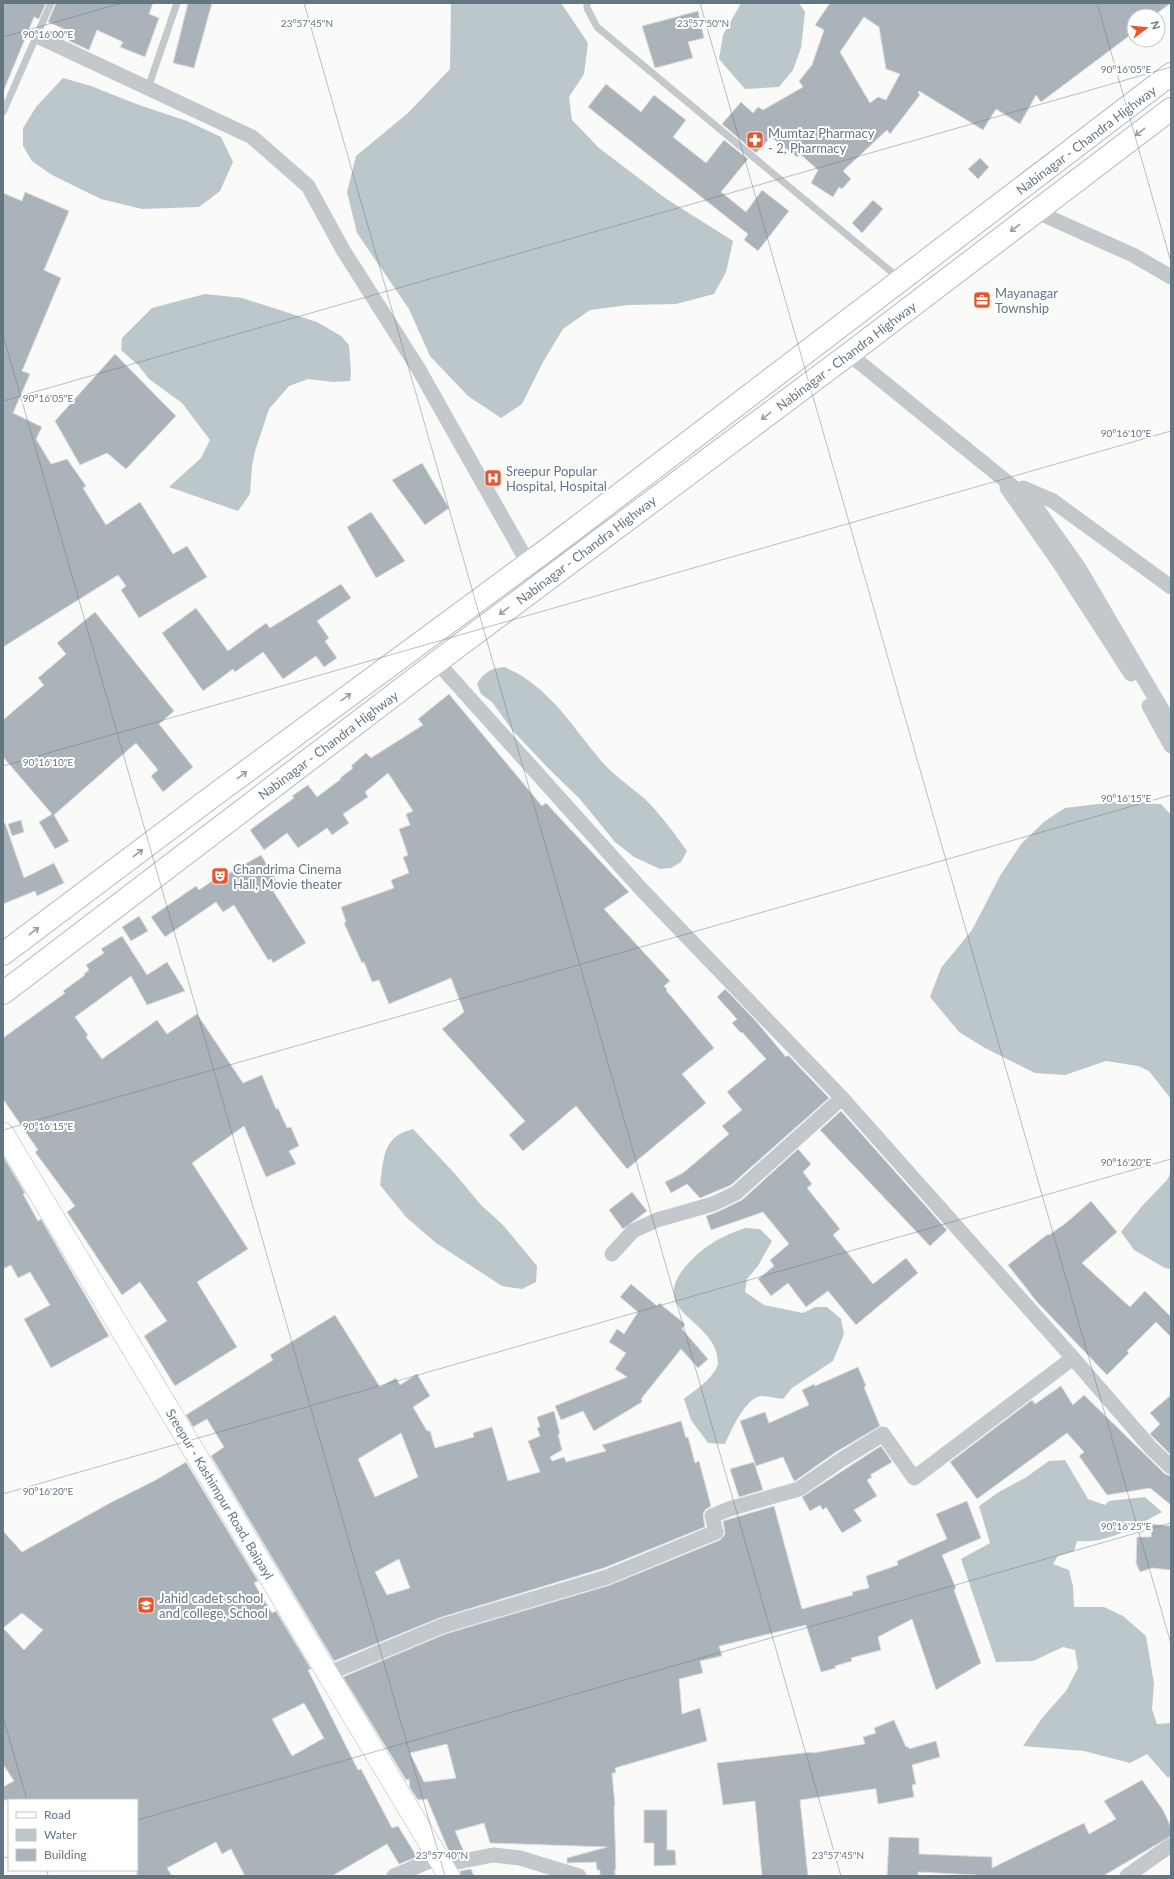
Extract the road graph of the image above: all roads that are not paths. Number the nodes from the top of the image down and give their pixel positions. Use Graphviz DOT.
graph roads {
  1 [pos="51,3"];
  2 [pos="177,3"];
  3 [pos="587,3"];
  4 [pos="37,36"];
  5 [pos="1171,74"];
  6 [pos="148,88"];
  7 [pos="1171,109"];
  8 [pos="3,112"];
  9 [pos="1037,212"];
  10 [pos="1171,278"];
  11 [pos="902,280"];
  12 [pos="849,354"];
  13 [pos="1000,477"];
  14 [pos="528,563"];
  15 [pos="1171,587"];
  16 [pos="437,662"];
  17 [pos="1171,725"];
  18 [pos="1171,746"];
  19 [pos="3,954"];
  20 [pos="3,993"];
  21 [pos="842,1098"];
  22 [pos="3,1133"];
  23 [pos="612,1254"];
  24 [pos="1074,1358"];
  25 [pos="1171,1466"];
  26 [pos="327,1674"];
  27 [pos="1171,1845"];
  28 [pos="443,1866"];
  29 [pos="394,1876"];
  30 [pos="579,1876"];
  31 [pos="1127,1876"];
  1 -- 4 [label="lane"];
  2 -- 6 [label="lane"];
  3 -- 11 [label="lane"];
  4 -- 6 [label="street"];
  4 -- 8 [label="lane"];
  5 -- 11 [label="highway, Nabinagar - Chandra Highway"];
  6 -- 14 [label="street"];
  7 -- 9 [label="highway, Nabinagar - Chandra Highway, one-way"];
  9 -- 10 [label="street"];
  9 -- 12 [label="highway, Nabinagar - Chandra Highway, one-way"];
  11 -- 14 [label="highway, Nabinagar - Chandra Highway"];
  12 -- 13 [label="street"];
  12 -- 16 [label="highway, Nabinagar - Chandra Highway, one-way"];
  13 -- 15 [label="street"];
  13 -- 17 [label="street"];
  13 -- 18 [label="street"];
  19 -- 14 [label="highway, Nabinagar - Chandra Highway, one-way"];
  16 -- 20 [label="highway, Nabinagar - Chandra Highway"];
  16 -- 21 [label="street"];
  21 -- 23 [label="street"];
  21 -- 24 [label="street"];
  22 -- 26 [label="street, Sreepur - Kashimpur Road, Baipayl"];
  24 -- 25 [label="street"];
  24 -- 26 [label="street"];
  26 -- 28 [label="street, Sreepur - Kashimpur Road, Baipayl"];
  27 -- 31 [label="street"];
  28 -- 29 [label="street"];
  28 -- 30 [label="street"];
}
